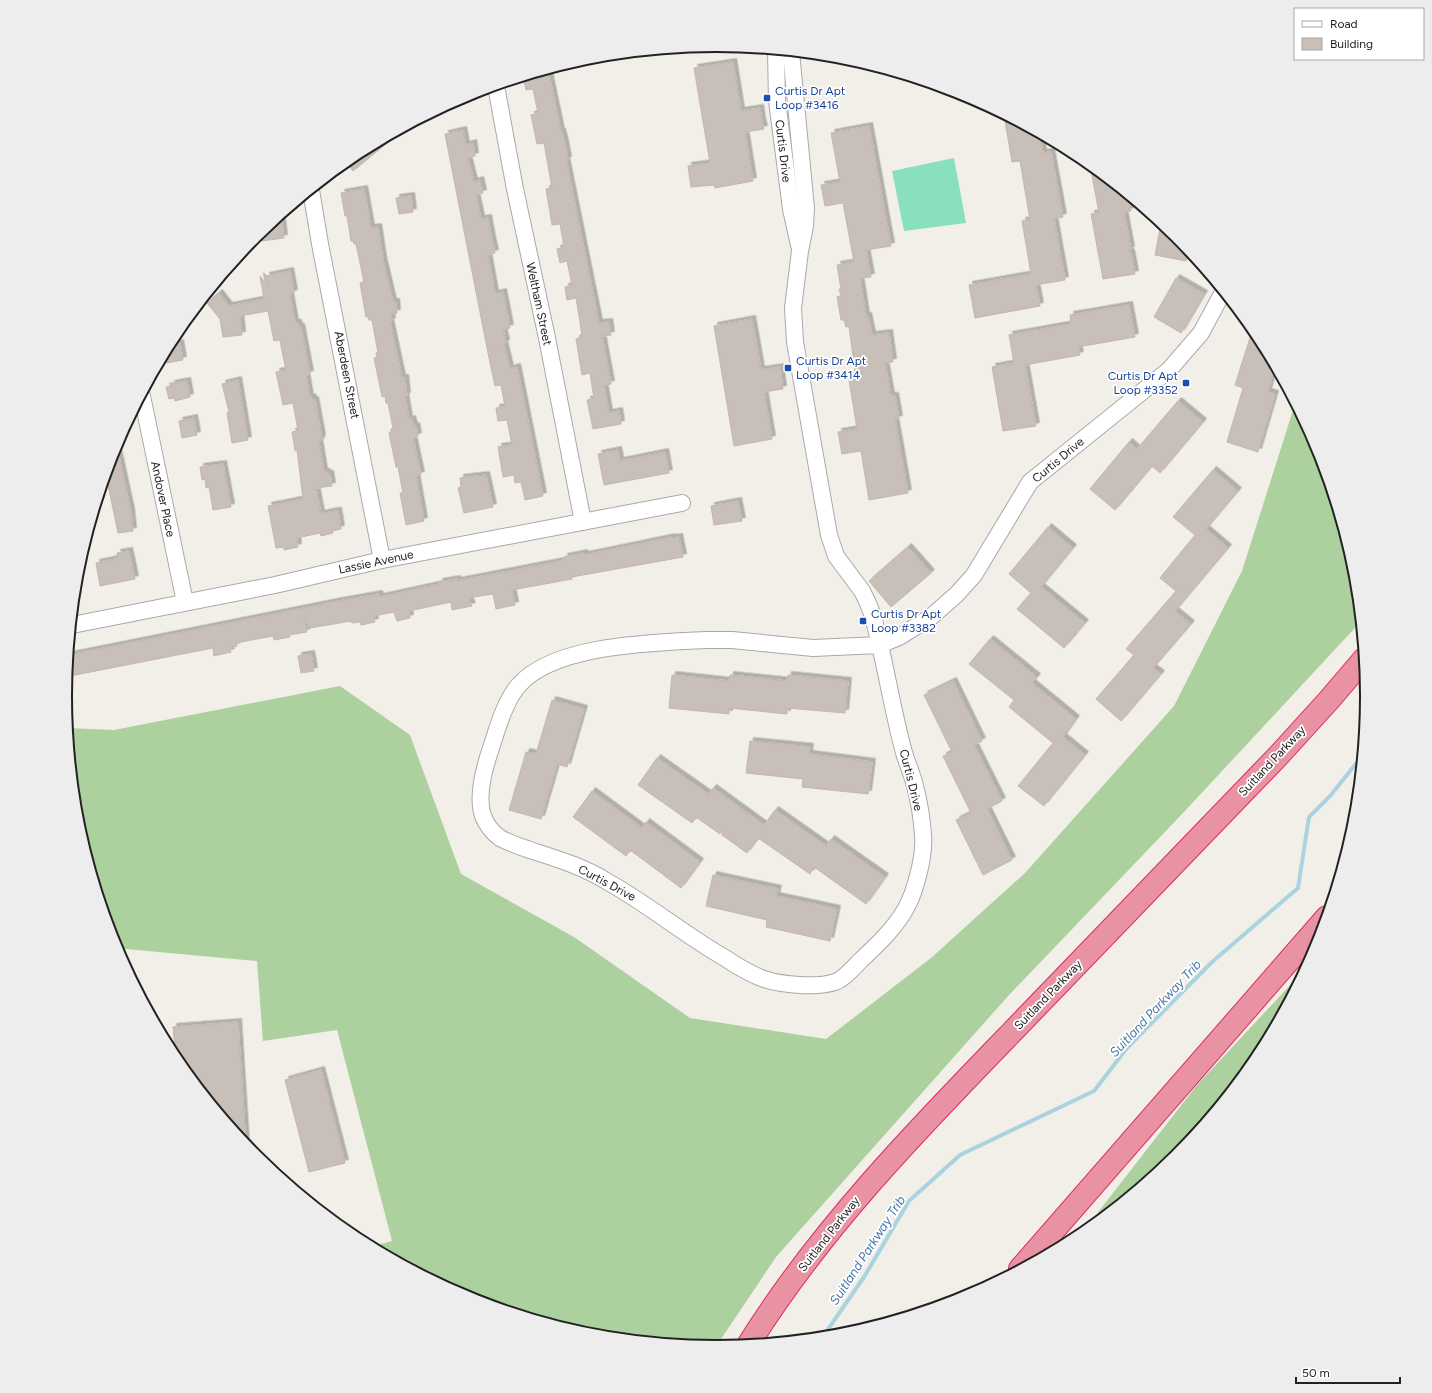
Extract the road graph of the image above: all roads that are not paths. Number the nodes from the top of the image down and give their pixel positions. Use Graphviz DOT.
graph roads {
  1 [pos="776,55"];
  2 [pos="791,57"];
  3 [pos="497,91"];
  4 [pos="312,195"];
  5 [pos="800,251"];
  6 [pos="1221,296"];
  7 [pos="143,402"];
  8 [pos="682,502"];
  9 [pos="583,522"];
  10 [pos="382,560"];
  11 [pos="184,602"];
  12 [pos="76,624"];
  13 [pos="880,645"];
  14 [pos="1359,665"];
  15 [pos="1317,927"];
  16 [pos="1027,1261"];
  17 [pos="751,1340"];
  1 -- 5 [label="street, Curtis Drive"];
  2 -- 5 [label="street, Curtis Drive"];
  3 -- 9 [label="street, Weltham Street"];
  4 -- 10 [label="street, Aberdeen Street"];
  5 -- 13 [label="street, Curtis Drive"];
  6 -- 13 [label="street, Curtis Drive"];
  7 -- 11 [label="street, Andover Place"];
  8 -- 9 [label="street, Lassie Avenue"];
  9 -- 10 [label="street, Lassie Avenue"];
  10 -- 11 [label="street, Lassie Avenue"];
  11 -- 12 [label="street, Lassie Avenue"];
  13 -- 13 [label="street, Curtis Drive"];
  14 -- 17 [label="highway, Suitland Parkway"];
  15 -- 16 [label="highway"];
}
